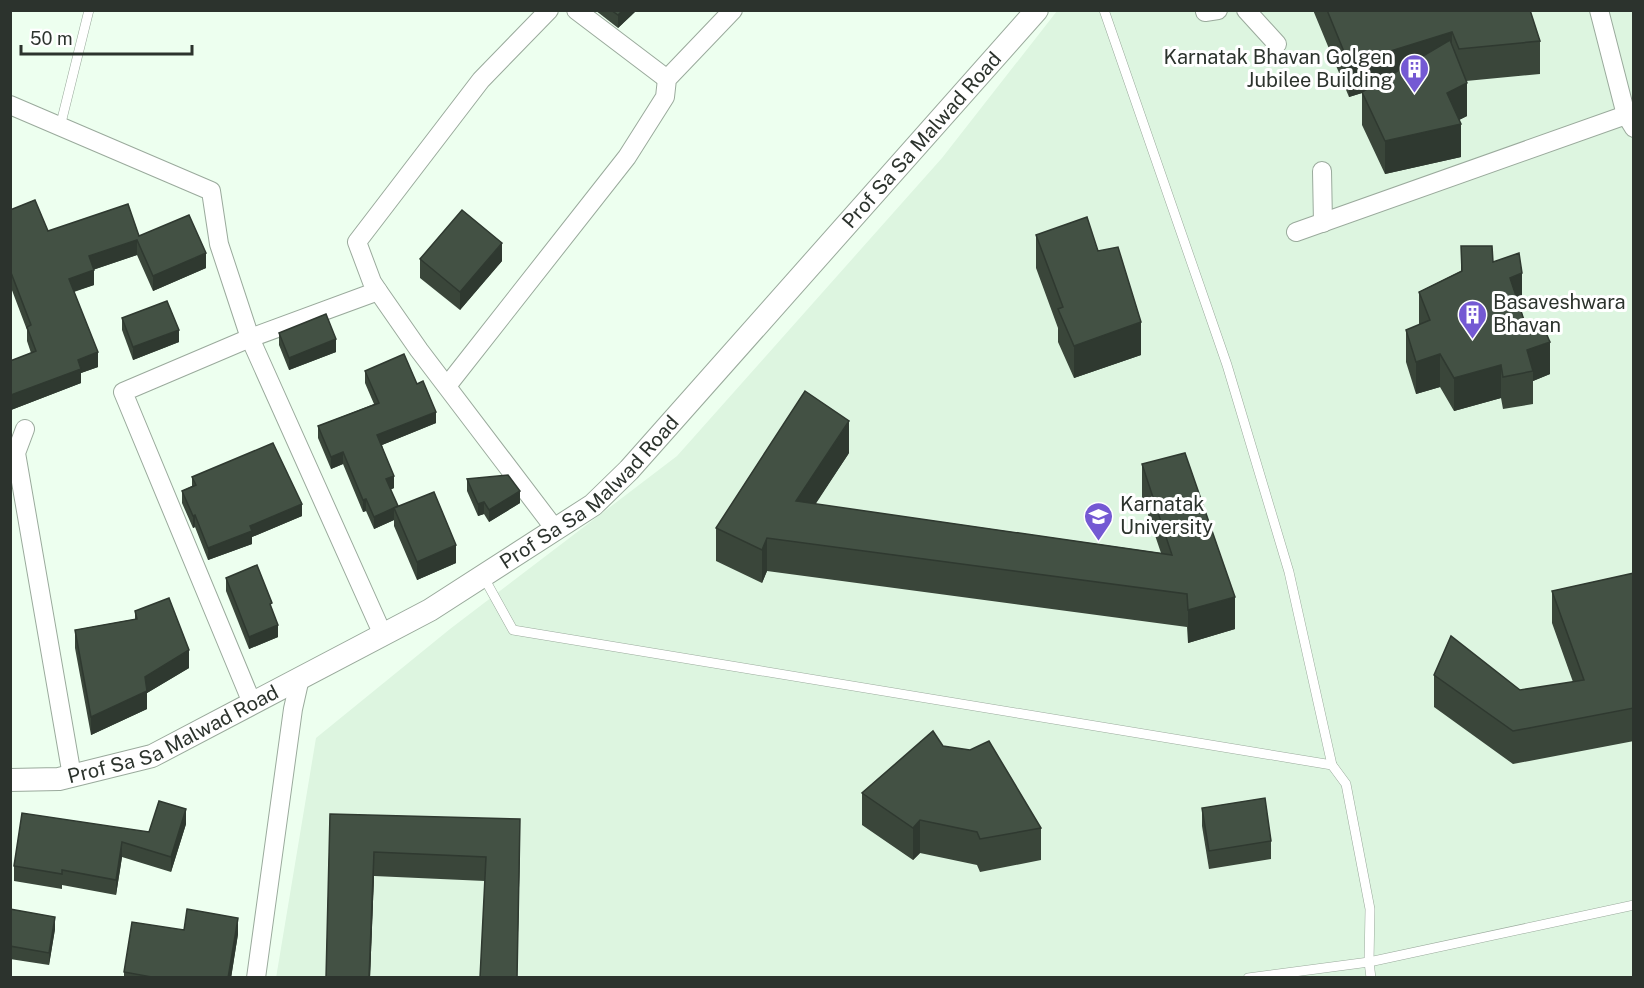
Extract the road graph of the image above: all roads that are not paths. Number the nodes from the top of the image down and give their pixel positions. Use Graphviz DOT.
graph roads {
  1 [pos="89,10"];
  2 [pos="549,10"];
  3 [pos="576,10"];
  4 [pos="733,10"];
  5 [pos="1037,10"];
  6 [pos="1104,10"];
  7 [pos="1246,10"];
  8 [pos="1599,10"];
  9 [pos="1277,44"];
  10 [pos="667,79"];
  11 [pos="10,105"];
  12 [pos="1630,122"];
  13 [pos="60,126"];
  14 [pos="1322,171"];
  15 [pos="1323,223"];
  16 [pos="1296,232"];
  17 [pos="378,291"];
  18 [pos="250,338"];
  19 [pos="447,386"];
  20 [pos="25,429"];
  21 [pos="13,452"];
  22 [pos="555,529"];
  23 [pos="483,576"];
  24 [pos="383,635"];
  25 [pos="300,678"];
  26 [pos="252,703"];
  27 [pos="1332,765"];
  28 [pos="72,776"];
  29 [pos="10,780"];
  30 [pos="1634,905"];
  31 [pos="1369,962"];
  32 [pos="256,978"];
  33 [pos="1248,978"];
  34 [pos="1371,978"];
  1 -- 13 [label="lane"];
  2 -- 17 [label="street"];
  3 -- 10 [label="street"];
  4 -- 10 [label="street"];
  5 -- 22 [label="street, Prof Sa Sa Malwad Road"];
  6 -- 27 [label="lane"];
  7 -- 9 [label="street"];
  8 -- 12 [label="street"];
  10 -- 19 [label="street"];
  11 -- 13 [label="street"];
  12 -- 15 [label="street"];
  13 -- 18 [label="street"];
  14 -- 15 [label="street"];
  15 -- 16 [label="street"];
  17 -- 18 [label="street"];
  17 -- 19 [label="street"];
  18 -- 24 [label="street"];
  18 -- 26 [label="street"];
  19 -- 22 [label="street"];
  20 -- 21 [label="street"];
  21 -- 28 [label="street"];
  22 -- 23 [label="street, Prof Sa Sa Malwad Road"];
  23 -- 24 [label="street, Prof Sa Sa Malwad Road"];
  23 -- 27 [label="lane"];
  24 -- 25 [label="street, Prof Sa Sa Malwad Road"];
  25 -- 26 [label="street, Prof Sa Sa Malwad Road"];
  25 -- 32 [label="street"];
  26 -- 28 [label="street, Prof Sa Sa Malwad Road"];
  27 -- 31 [label="lane"];
  28 -- 29 [label="street, Prof Sa Sa Malwad Road"];
  30 -- 31 [label="lane"];
  31 -- 33 [label="lane"];
  31 -- 34 [label="lane"];
}
